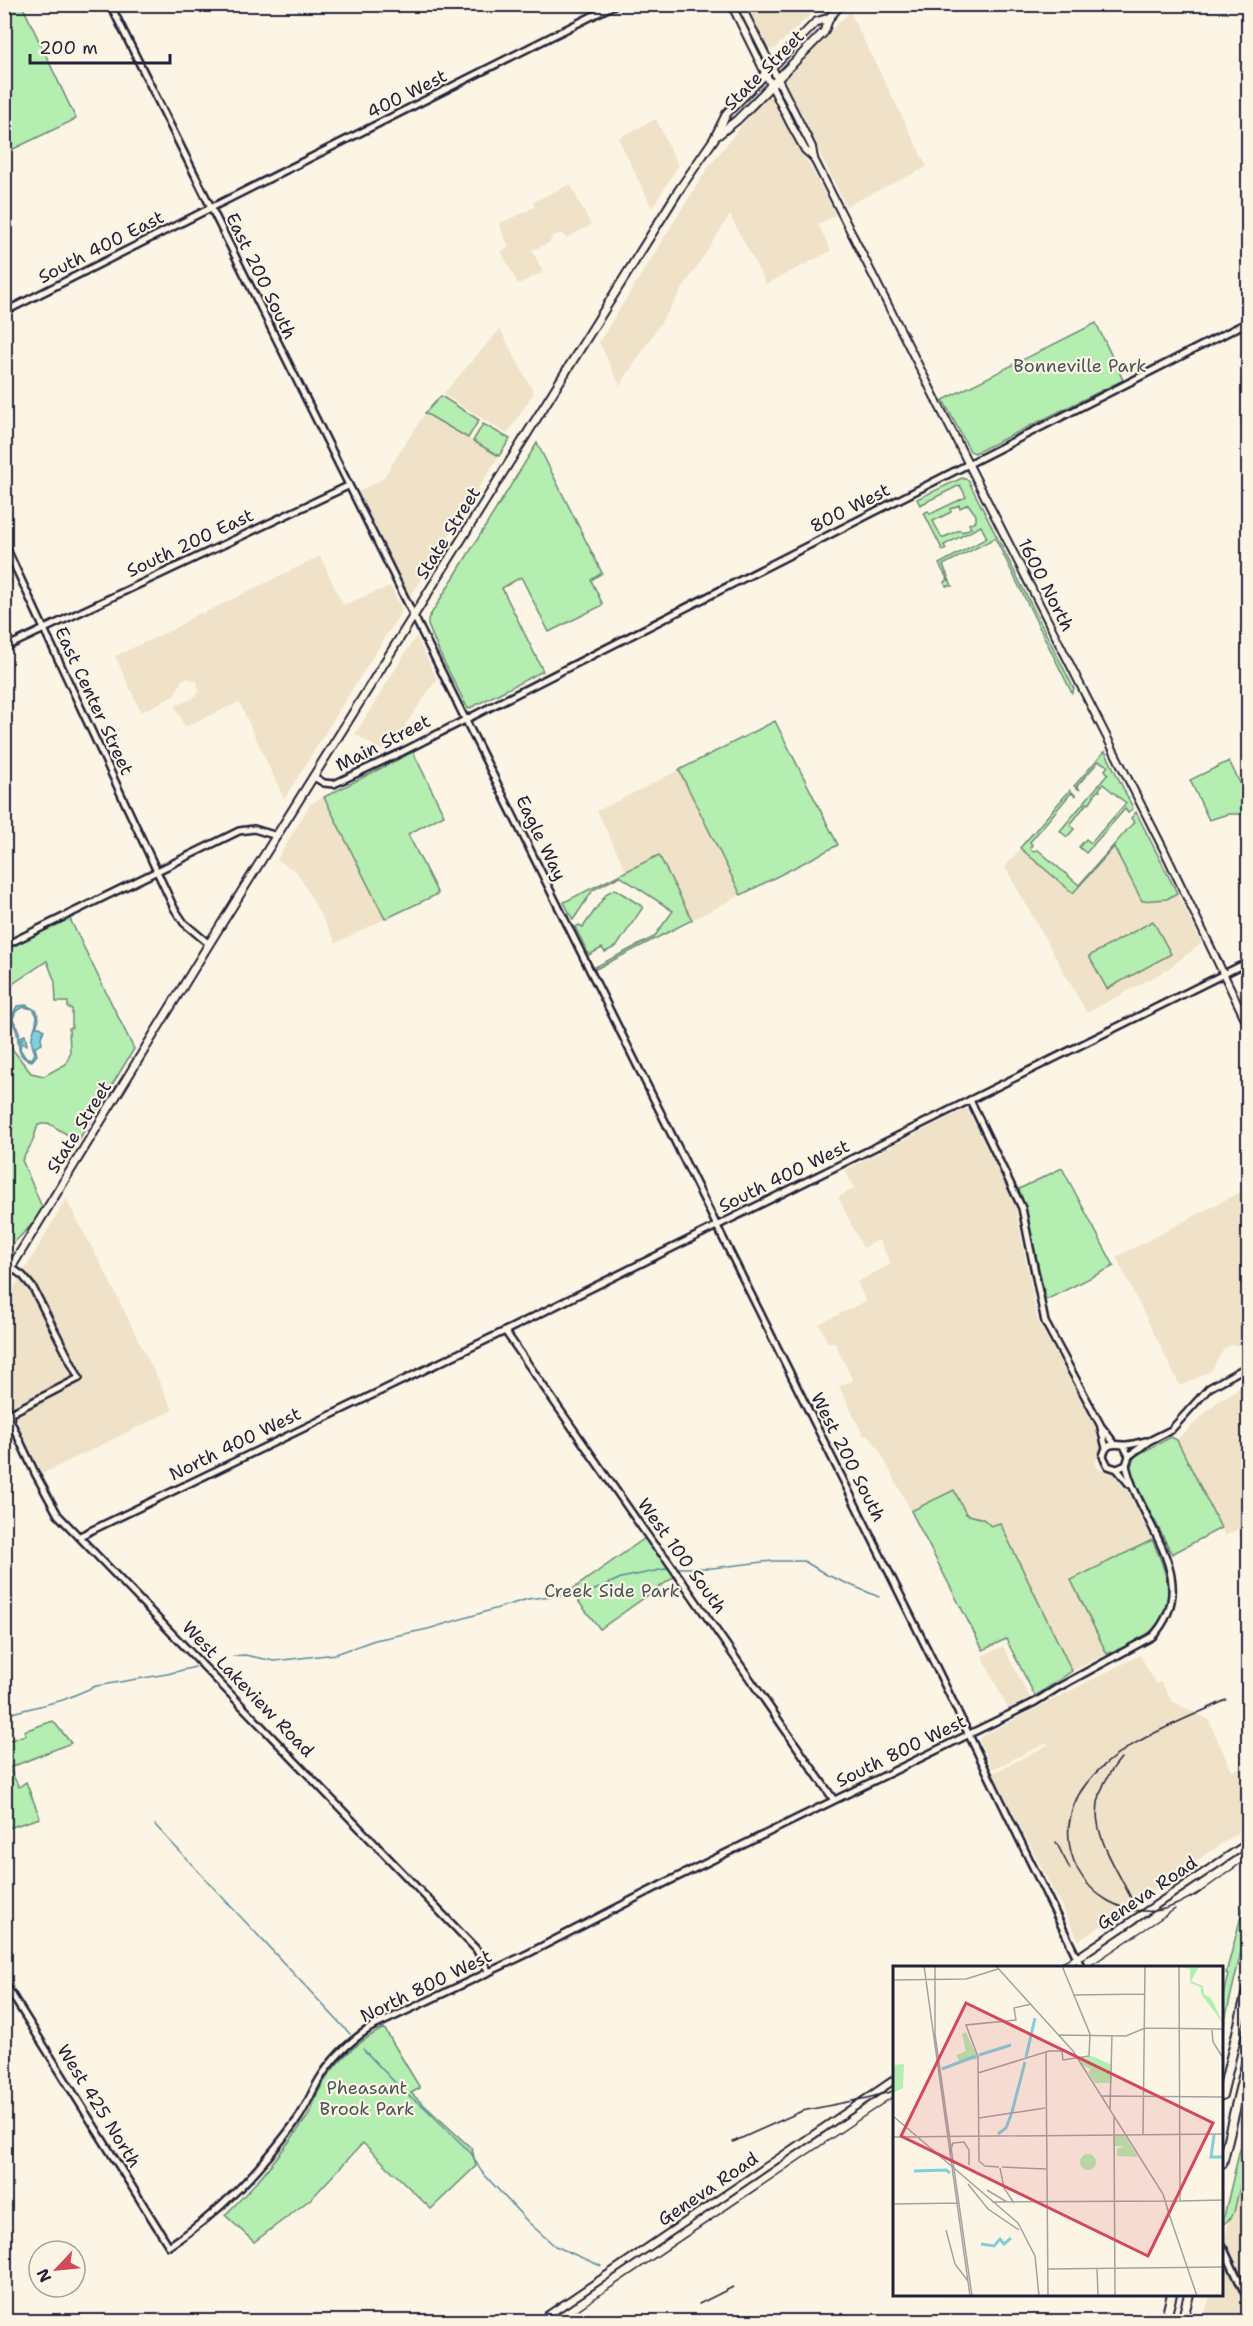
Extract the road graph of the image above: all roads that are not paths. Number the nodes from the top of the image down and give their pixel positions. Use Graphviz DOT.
graph roads {
  1 [pos="110,4"];
  2 [pos="616,4"];
  3 [pos="731,4"];
  4 [pos="740,4"];
  5 [pos="841,4"];
  6 [pos="828,18"];
  7 [pos="771,67"];
  8 [pos="764,74"];
  9 [pos="776,79"];
  10 [pos="770,85"];
  11 [pos="714,139"];
  12 [pos="814,159"];
  13 [pos="211,208"];
  14 [pos="4,312"];
  15 [pos="1248,322"];
  16 [pos="969,465"];
  17 [pos="348,486"];
  18 [pos="4,543"];
  19 [pos="414,616"];
  20 [pos="45,629"];
  21 [pos="4,648"];
  22 [pos="464,719"];
  23 [pos="314,777"];
  24 [pos="277,836"];
  25 [pos="158,871"];
  26 [pos="209,944"];
  27 [pos="4,946"];
  28 [pos="1248,962"];
  29 [pos="590,970"];
  30 [pos="1225,974"];
  31 [pos="1248,1025"];
  32 [pos="970,1100"];
  33 [pos="716,1226"];
  34 [pos="4,1262"];
  35 [pos="11,1268"];
  36 [pos="4,1279"];
  37 [pos="505,1331"];
  38 [pos="1248,1366"];
  39 [pos="403,1381"];
  40 [pos="1101,1426"];
  41 [pos="1149,1441"];
  42 [pos="1114,1443"];
  43 [pos="1124,1446"];
  44 [pos="1106,1448"];
  45 [pos="1129,1455"];
  46 [pos="1126,1465"];
  47 [pos="1117,1469"];
  48 [pos="1131,1485"];
  49 [pos="80,1536"];
  50 [pos="969,1735"];
  51 [pos="834,1800"];
  52 [pos="1248,1843"];
  53 [pos="664,1883"];
  54 [pos="1077,1958"];
  55 [pos="1065,1966"];
  56 [pos="1081,1966"];
  57 [pos="489,1972"];
  58 [pos="4,1982"];
  59 [pos="1248,1987"];
  60 [pos="1248,2056"];
  61 [pos="893,2081"];
  62 [pos="1223,2087"];
  63 [pos="1223,2156"];
  64 [pos="169,2246"];
  65 [pos="1223,2249"];
  66 [pos="1172,2296"];
  67 [pos="1189,2296"];
  68 [pos="1248,2300"];
  69 [pos="538,2322"];
  70 [pos="1165,2322"];
  71 [pos="1182,2322"];
  1 -- 13 [label="street, East 200 South"];
  2 -- 13 [label="street, 400 West"];
  3 -- 8 [label="main road, 1600 North"];
  4 -- 7 [label="main road, 1600 North"];
  5 -- 6 [label="main road, State Street"];
  6 -- 7 [label="main road, State Street"];
  6 -- 9 [label="main road, State Street"];
  7 -- 8 [label="main road, State Street"];
  7 -- 9 [label="main road, 1600 North"];
  8 -- 10 [label="main road, 1600 North"];
  8 -- 11 [label="main road, State Street"];
  9 -- 10 [label="main road, State Street"];
  9 -- 12 [label="main road, 1600 North"];
  10 -- 11 [label="main road, State Street"];
  10 -- 12 [label="main road, 1600 North"];
  11 -- 19 [label="main road, State Street"];
  12 -- 16 [label="main road, 1600 North"];
  13 -- 14 [label="street, South 400 East"];
  13 -- 17 [label="street, East 200 South"];
  15 -- 16 [label="street, 800 West"];
  16 -- 22 [label="street, 800 West"];
  16 -- 30 [label="main road, 1600 North"];
  17 -- 19 [label="street, East 200 South"];
  17 -- 20 [label="street, South 200 East"];
  18 -- 20 [label="street, East Center Street"];
  19 -- 22 [label="street, East 200 South"];
  19 -- 23 [label="main road, State Street"];
  20 -- 21 [label="street, South 200 East"];
  20 -- 25 [label="street, East Center Street"];
  22 -- 23 [label="street, Main Street"];
  22 -- 29 [label="street, Eagle Way"];
  23 -- 24 [label="main road, State Street"];
  24 -- 25 [label="street"];
  24 -- 26 [label="main road, State Street"];
  25 -- 26 [label="street, East Center Street"];
  25 -- 27 [label="street"];
  26 -- 35 [label="main road, State Street"];
  28 -- 30 [label="street"];
  29 -- 33 [label="street, West 200 South"];
  30 -- 31 [label="main road, 1600 North"];
  30 -- 32 [label="street, South 400 West"];
  32 -- 33 [label="street, South 400 West"];
  32 -- 40 [label="street"];
  33 -- 37 [label="street, South 400 West"];
  33 -- 50 [label="street, West 200 South"];
  34 -- 35 [label="street"];
  35 -- 36 [label="main road, State Street"];
  35 -- 49 [label="street, West Lakeview Road"];
  37 -- 39 [label="street, South 400 West"];
  37 -- 51 [label="street, West 100 South"];
  38 -- 41 [label="street"];
  39 -- 49 [label="street, North 400 West"];
  40 -- 42 [label="street"];
  40 -- 44 [label="street"];
  41 -- 43 [label="street"];
  41 -- 45 [label="street"];
  42 -- 43 [label="street"];
  42 -- 44 [label="street"];
  43 -- 45 [label="street"];
  44 -- 47 [label="street"];
  45 -- 46 [label="street"];
  46 -- 47 [label="street"];
  46 -- 48 [label="street"];
  47 -- 48 [label="street"];
  48 -- 50 [label="street, South 800 West"];
  49 -- 57 [label="street, West Lakeview Road"];
  50 -- 51 [label="street, South 800 West"];
  50 -- 54 [label="street, West 200 South"];
  51 -- 53 [label="street, South 800 West"];
  52 -- 54 [label="main road, Geneva Road"];
  53 -- 57 [label="street, North 800 West"];
  54 -- 55 [label="main road, Geneva Road"];
  54 -- 56 [label="street, West 200 South"];
  57 -- 64 [label="street, North 800 West"];
  58 -- 64 [label="street, West 425 North"];
  59 -- 62 [label="highway"];
  60 -- 63 [label="highway"];
  61 -- 69 [label="main road, Geneva Road"];
  65 -- 68 [label="street"];
  66 -- 70 [label="highway"];
  67 -- 71 [label="highway"];
}
